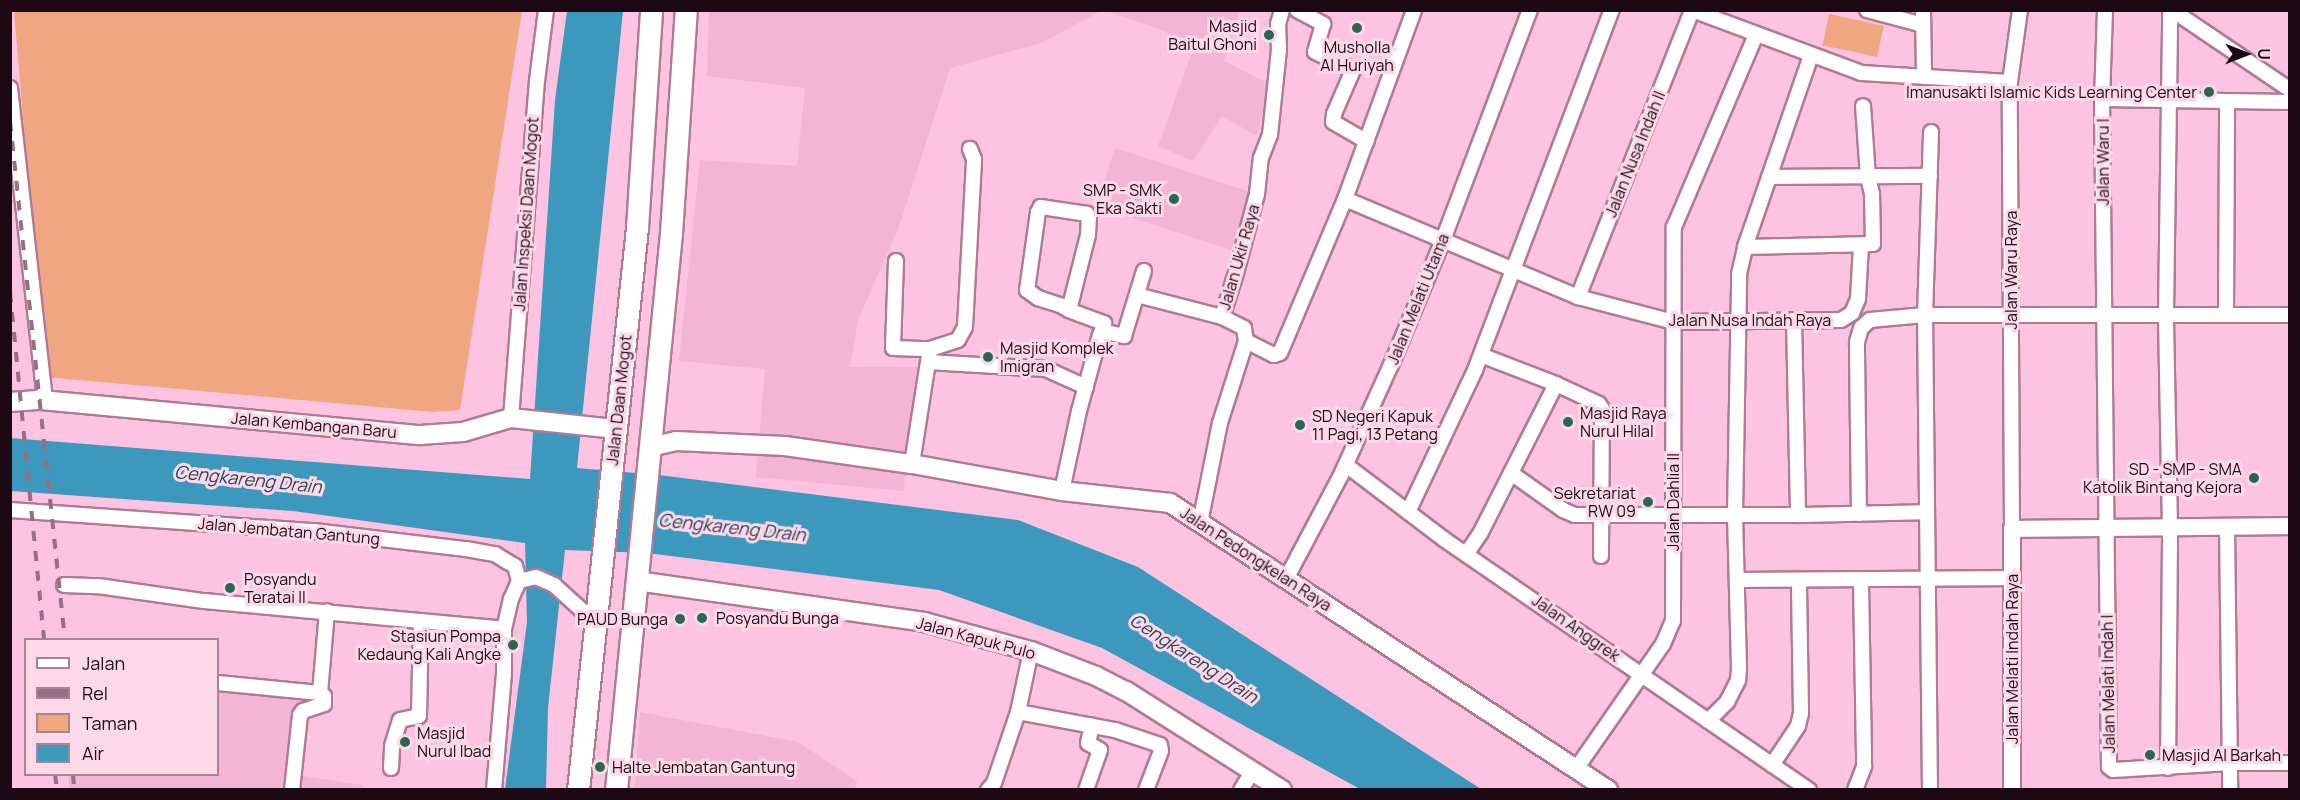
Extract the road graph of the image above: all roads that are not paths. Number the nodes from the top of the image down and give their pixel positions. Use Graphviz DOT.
graph roads {
  1 [pos="546,10"];
  2 [pos="651,10"];
  3 [pos="686,10"];
  4 [pos="1282,10"];
  5 [pos="1297,10"];
  6 [pos="1414,10"];
  7 [pos="1530,10"];
  8 [pos="1612,10"];
  9 [pos="1692,10"];
  10 [pos="1867,10"];
  11 [pos="1923,10"];
  12 [pos="2020,10"];
  13 [pos="2105,10"];
  14 [pos="2171,10"];
  15 [pos="1923,25"];
  16 [pos="1756,35"];
  17 [pos="1811,55"];
  18 [pos="1924,77"];
  19 [pos="2010,82"];
  20 [pos="10,88"];
  21 [pos="2289,90"];
  22 [pos="2102,99"];
  23 [pos="2168,100"];
  24 [pos="2227,101"];
  25 [pos="2289,102"];
  26 [pos="1863,106"];
  27 [pos="1931,132"];
  28 [pos="1367,142"];
  29 [pos="970,149"];
  30 [pos="1930,176"];
  31 [pos="1769,177"];
  32 [pos="1868,177"];
  33 [pos="1345,199"];
  34 [pos="1443,240"];
  35 [pos="1861,246"];
  36 [pos="1745,247"];
  37 [pos="896,261"];
  38 [pos="1513,270"];
  39 [pos="1144,271"];
  40 [pos="1137,295"];
  41 [pos="1578,297"];
  42 [pos="1069,310"];
  43 [pos="2104,314"];
  44 [pos="2166,314"];
  45 [pos="2226,314"];
  46 [pos="1925,315"];
  47 [pos="2011,315"];
  48 [pos="2289,315"];
  49 [pos="1222,317"];
  50 [pos="1794,320"];
  51 [pos="1674,322"];
  52 [pos="1738,322"];
  53 [pos="1102,331"];
  54 [pos="1246,341"];
  55 [pos="1481,355"];
  56 [pos="929,356"];
  57 [pos="1556,384"];
  58 [pos="1086,387"];
  59 [pos="45,400"];
  60 [pos="10,402"];
  61 [pos="518,418"];
  62 [pos="615,438"];
  63 [pos="650,442"];
  64 [pos="912,464"];
  65 [pos="1346,465"];
  66 [pos="1511,473"];
  67 [pos="1062,491"];
  68 [pos="10,510"];
  69 [pos="1408,512"];
  70 [pos="1927,512"];
  71 [pos="1859,514"];
  72 [pos="1602,515"];
  73 [pos="1672,515"];
  74 [pos="1735,515"];
  75 [pos="1798,515"];
  76 [pos="1200,523"];
  77 [pos="2289,526"];
  78 [pos="2227,527"];
  79 [pos="2107,528"];
  80 [pos="2170,528"];
  81 [pos="2012,529"];
  82 [pos="2289,535"];
  83 [pos="1467,554"];
  84 [pos="1601,556"];
  85 [pos="2012,578"];
  86 [pos="1286,579"];
  87 [pos="1926,579"];
  88 [pos="522,580"];
  89 [pos="1737,580"];
  90 [pos="1861,580"];
  91 [pos="637,581"];
  92 [pos="1799,581"];
  93 [pos="63,585"];
  94 [pos="327,611"];
  95 [pos="421,621"];
  96 [pos="595,622"];
  97 [pos="504,629"];
  98 [pos="1031,651"];
  99 [pos="1642,674"];
  100 [pos="219,683"];
  101 [pos="320,693"];
  102 [pos="1018,712"];
  103 [pos="1708,721"];
  104 [pos="1092,725"];
  105 [pos="2230,763"];
  106 [pos="2289,763"];
  107 [pos="1772,765"];
  108 [pos="391,768"];
  109 [pos="2168,768"];
  110 [pos="1576,769"];
  111 [pos="1254,770"];
  112 [pos="292,789"];
  113 [pos="494,789"];
  114 [pos="578,789"];
  115 [pos="616,789"];
  116 [pos="988,789"];
  117 [pos="1086,789"];
  118 [pos="1146,789"];
  119 [pos="1241,789"];
  120 [pos="1282,789"];
  121 [pos="1608,789"];
  122 [pos="1809,789"];
  123 [pos="1855,789"];
  124 [pos="1930,789"];
  125 [pos="2012,789"];
  126 [pos="2230,789"];
  1 -- 61 [label="street, Jalan Inspeksi Daan Mogot"];
  2 -- 62 [label="highway, Jalan Daan Mogot"];
  3 -- 63 [label="highway, Jalan Daan Mogot"];
  4 -- 49 [label="street, Jalan Ukir Raya"];
  5 -- 28 [label="street"];
  6 -- 28 [label="street"];
  7 -- 34 [label="street, Jalan Melati Utama"];
  8 -- 38 [label="street"];
  9 -- 16 [label="street"];
  9 -- 41 [label="street, Jalan Nusa Indah II"];
  10 -- 15 [label="street"];
  11 -- 15 [label="street"];
  12 -- 19 [label="street, Jalan Waru Raya"];
  13 -- 22 [label="street, Jalan Waru I"];
  14 -- 21 [label="street"];
  14 -- 23 [label="street"];
  15 -- 18 [label="street"];
  16 -- 17 [label="street"];
  16 -- 51 [label="street, Jalan Dahlia II"];
  17 -- 18 [label="street"];
  17 -- 31 [label="street"];
  18 -- 19 [label="street"];
  19 -- 47 [label="street, Jalan Waru Raya"];
  20 -- 59 [label="street"];
  22 -- 23 [label="street"];
  22 -- 43 [label="street, Jalan Waru I"];
  23 -- 24 [label="street"];
  23 -- 44 [label="street"];
  24 -- 25 [label="street"];
  24 -- 45 [label="street"];
  26 -- 32 [label="street, Jalan Nusa Indah Raya"];
  27 -- 30 [label="street"];
  28 -- 33 [label="street"];
  29 -- 56 [label="street"];
  30 -- 32 [label="street"];
  30 -- 46 [label="street"];
  31 -- 32 [label="street"];
  31 -- 36 [label="street"];
  32 -- 35 [label="street, Jalan Nusa Indah Raya"];
  33 -- 34 [label="street, Jalan Nusa Indah Raya"];
  33 -- 54 [label="street"];
  34 -- 38 [label="street, Jalan Nusa Indah Raya"];
  34 -- 65 [label="street, Jalan Melati Utama"];
  35 -- 36 [label="street"];
  35 -- 50 [label="street, Jalan Nusa Indah Raya"];
  36 -- 52 [label="street"];
  37 -- 56 [label="street"];
  38 -- 41 [label="street, Jalan Nusa Indah Raya"];
  38 -- 55 [label="street"];
  39 -- 40 [label="street"];
  40 -- 49 [label="street"];
  40 -- 53 [label="street"];
  41 -- 51 [label="street, Jalan Nusa Indah Raya"];
  42 -- 42 [label="street"];
  42 -- 53 [label="street"];
  43 -- 44 [label="street"];
  43 -- 47 [label="street"];
  43 -- 79 [label="street, Jalan Waru I"];
  44 -- 45 [label="street"];
  44 -- 80 [label="street"];
  45 -- 48 [label="street"];
  46 -- 47 [label="street"];
  46 -- 70 [label="street"];
  46 -- 71 [label="street"];
  47 -- 81 [label="street, Jalan Waru Raya"];
  49 -- 54 [label="street, Jalan Ukir Raya"];
  50 -- 52 [label="street, Jalan Nusa Indah Raya"];
  50 -- 75 [label="street"];
  51 -- 52 [label="street, Jalan Nusa Indah Raya"];
  51 -- 73 [label="street, Jalan Dahlia II"];
  52 -- 74 [label="street"];
  53 -- 58 [label="street"];
  54 -- 76 [label="street"];
  55 -- 57 [label="street"];
  55 -- 69 [label="street"];
  56 -- 58 [label="street"];
  56 -- 64 [label="street"];
  57 -- 66 [label="street"];
  57 -- 72 [label="street"];
  58 -- 67 [label="street"];
  59 -- 60 [label="main road, Jalan Kembangan Baru"];
  59 -- 61 [label="main road, Jalan Kembangan Baru"];
  61 -- 62 [label="main road, Jalan Kembangan Baru"];
  62 -- 96 [label="highway, Jalan Daan Mogot"];
  63 -- 64 [label="main road, Jalan Pedongkelan Raya"];
  63 -- 91 [label="highway, Jalan Daan Mogot"];
  64 -- 67 [label="main road, Jalan Pedongkelan Raya"];
  65 -- 69 [label="street, Jalan Anggrek"];
  65 -- 86 [label="street, Jalan Melati Utama"];
  66 -- 72 [label="street"];
  66 -- 83 [label="street"];
  67 -- 76 [label="main road, Jalan Pedongkelan Raya"];
  68 -- 88 [label="street, Jalan Jembatan Gantung"];
  69 -- 83 [label="street, Jalan Anggrek"];
  70 -- 71 [label="street"];
  70 -- 87 [label="street"];
  71 -- 75 [label="street"];
  72 -- 73 [label="street"];
  72 -- 84 [label="street"];
  73 -- 74 [label="street"];
  73 -- 99 [label="street, Jalan Dahlia II"];
  74 -- 75 [label="street"];
  74 -- 89 [label="street"];
  76 -- 86 [label="main road, Jalan Pedongkelan Raya"];
  77 -- 78 [label="street"];
  77 -- 82 [label="street"];
  78 -- 80 [label="street"];
  78 -- 105 [label="street"];
  79 -- 80 [label="street"];
  79 -- 81 [label="street"];
  79 -- 109 [label="street, Jalan Melati Indah I"];
  80 -- 109 [label="street"];
  81 -- 85 [label="street, Jalan Melati Indah Raya"];
  83 -- 99 [label="street, Jalan Anggrek"];
  85 -- 87 [label="street"];
  85 -- 125 [label="street, Jalan Melati Indah Raya"];
  86 -- 110 [label="main road, Jalan Pedongkelan Raya"];
  87 -- 90 [label="street"];
  87 -- 124 [label="street"];
  88 -- 96 [label="street"];
  88 -- 97 [label="street"];
  89 -- 92 [label="street"];
  89 -- 103 [label="street"];
  90 -- 92 [label="street"];
  90 -- 123 [label="street"];
  91 -- 98 [label="main road, Jalan Kapuk Pulo"];
  91 -- 115 [label="highway, Jalan Daan Mogot"];
  92 -- 107 [label="street"];
  93 -- 94 [label="street"];
  94 -- 95 [label="street"];
  94 -- 101 [label="street"];
  95 -- 97 [label="street"];
  95 -- 108 [label="street"];
  96 -- 114 [label="highway, Jalan Daan Mogot"];
  97 -- 113 [label="street"];
  98 -- 102 [label="street"];
  98 -- 111 [label="main road, Jalan Kapuk Pulo"];
  99 -- 103 [label="street, Jalan Anggrek"];
  99 -- 110 [label="street, Jalan Dahlia II"];
  100 -- 101 [label="street"];
  101 -- 112 [label="street"];
  102 -- 104 [label="street"];
  102 -- 116 [label="street"];
  103 -- 107 [label="street, Jalan Anggrek"];
  104 -- 117 [label="street"];
  104 -- 118 [label="street"];
  105 -- 106 [label="street, Jalan Melati Indah I"];
  105 -- 109 [label="street, Jalan Melati Indah I"];
  105 -- 126 [label="street"];
  107 -- 122 [label="street, Jalan Anggrek"];
  110 -- 121 [label="main road, Jalan Pedongkelan Raya"];
  111 -- 119 [label="street"];
  111 -- 120 [label="main road, Jalan Kapuk Pulo"];
}
